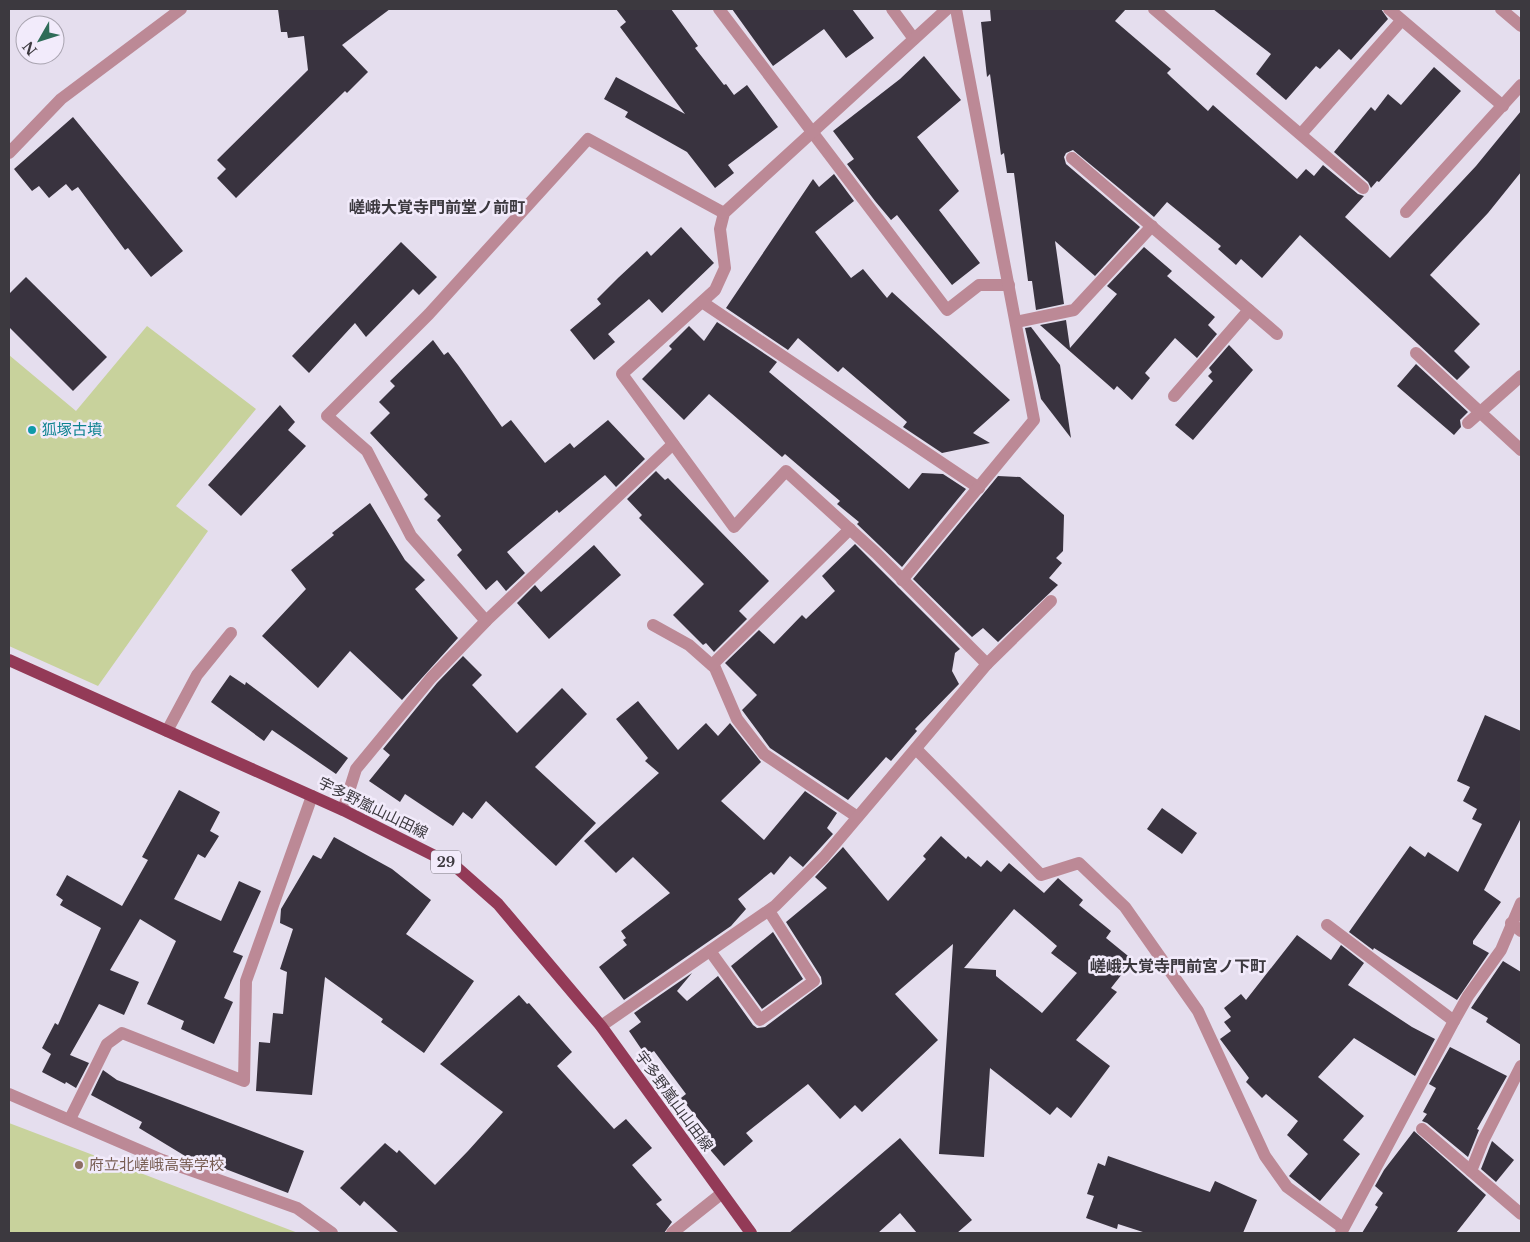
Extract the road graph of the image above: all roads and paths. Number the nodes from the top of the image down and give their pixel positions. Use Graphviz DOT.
graph roads {
  1 [pos="181,9"];
  2 [pos="720,9"];
  3 [pos="892,9"];
  4 [pos="948,9"];
  5 [pos="956,9"];
  6 [pos="1154,9"];
  7 [pos="1389,9"];
  8 [pos="1501,9"];
  9 [pos="1401,21"];
  10 [pos="1521,26"];
  11 [pos="914,39"];
  12 [pos="1521,85"];
  13 [pos="1503,106"];
  14 [pos="813,132"];
  15 [pos="1301,134"];
  16 [pos="9,153"];
  17 [pos="1072,158"];
  18 [pos="1363,188"];
  19 [pos="1406,212"];
  20 [pos="724,213"];
  21 [pos="1152,226"];
  22 [pos="1009,285"];
  23 [pos="702,302"];
  24 [pos="1249,310"];
  25 [pos="1016,322"];
  26 [pos="1277,334"];
  27 [pos="1416,353"];
  28 [pos="1521,376"];
  29 [pos="1174,396"];
  30 [pos="1480,412"];
  31 [pos="1468,423"];
  32 [pos="673,444"];
  33 [pos="1521,450"];
  34 [pos="979,488"];
  35 [pos="850,529"];
  36 [pos="902,580"];
  37 [pos="1051,601"];
  38 [pos="486,621"];
  39 [pos="652,625"];
  40 [pos="231,633"];
  41 [pos="9,660"];
  42 [pos="987,664"];
  43 [pos="712,665"];
  44 [pos="167,731"];
  45 [pos="916,749"];
  46 [pos="312,796"];
  47 [pos="343,810"];
  48 [pos="856,816"];
  49 [pos="1521,903"];
  50 [pos="769,911"];
  51 [pos="1327,925"];
  52 [pos="1516,927"];
  53 [pos="710,951"];
  54 [pos="1454,1021"];
  55 [pos="601,1026"];
  56 [pos="1521,1066"];
  57 [pos="9,1094"];
  58 [pos="70,1119"];
  59 [pos="1422,1129"];
  60 [pos="1471,1171"];
  61 [pos="721,1194"];
  62 [pos="1521,1214"];
  63 [pos="1342,1231"];
  64 [pos="332,1233"];
  65 [pos="672,1233"];
  66 [pos="751,1233"];
  1 -- 16 [label="street"];
  2 -- 14 [label="street"];
  3 -- 11 [label="street"];
  4 -- 11 [label="street"];
  5 -- 22 [label="street"];
  6 -- 15 [label="street"];
  7 -- 9 [label="street"];
  8 -- 10 [label="street"];
  9 -- 13 [label="street"];
  9 -- 15 [label="street"];
  11 -- 14 [label="street"];
  12 -- 13 [label="street"];
  13 -- 19 [label="street"];
  14 -- 20 [label="street"];
  14 -- 22 [label="street"];
  15 -- 18 [label="street"];
  17 -- 21 [label="street"];
  20 -- 23 [label="street"];
  20 -- 38 [label="street"];
  21 -- 24 [label="street"];
  21 -- 25 [label="street"];
  22 -- 25 [label="street"];
  23 -- 32 [label="street"];
  23 -- 34 [label="street"];
  24 -- 26 [label="street"];
  24 -- 29 [label="street"];
  25 -- 34 [label="street"];
  27 -- 30 [label="street"];
  28 -- 30 [label="street"];
  30 -- 31 [label="street"];
  30 -- 33 [label="street"];
  32 -- 35 [label="street"];
  32 -- 38 [label="street"];
  34 -- 36 [label="street"];
  35 -- 36 [label="street"];
  35 -- 43 [label="street"];
  36 -- 42 [label="street"];
  37 -- 42 [label="street"];
  38 -- 47 [label="street"];
  39 -- 43 [label="street"];
  40 -- 44 [label="street"];
  41 -- 44 [label="main road, 宇多野嵐山山田線 / 29"];
  42 -- 45 [label="street"];
  43 -- 48 [label="street"];
  44 -- 46 [label="main road, 宇多野嵐山山田線 / 29"];
  45 -- 48 [label="street"];
  45 -- 63 [label="street"];
  46 -- 47 [label="main road, 宇多野嵐山山田線 / 29"];
  46 -- 58 [label="street"];
  47 -- 55 [label="main road, 宇多野嵐山山田線 / 29"];
  48 -- 50 [label="street"];
  49 -- 52 [label="street"];
  50 -- 53 [label="street"];
  50 -- 53 [label="street"];
  51 -- 54 [label="street"];
  52 -- 54 [label="street"];
  53 -- 55 [label="street"];
  54 -- 63 [label="street"];
  55 -- 61 [label="main road, 宇多野嵐山山田線 / 29"];
  56 -- 60 [label="street"];
  57 -- 58 [label="street"];
  58 -- 64 [label="street"];
  59 -- 60 [label="street"];
  60 -- 62 [label="street"];
  61 -- 65 [label="street"];
  61 -- 66 [label="main road, 宇多野嵐山山田線 / 29"];
}
